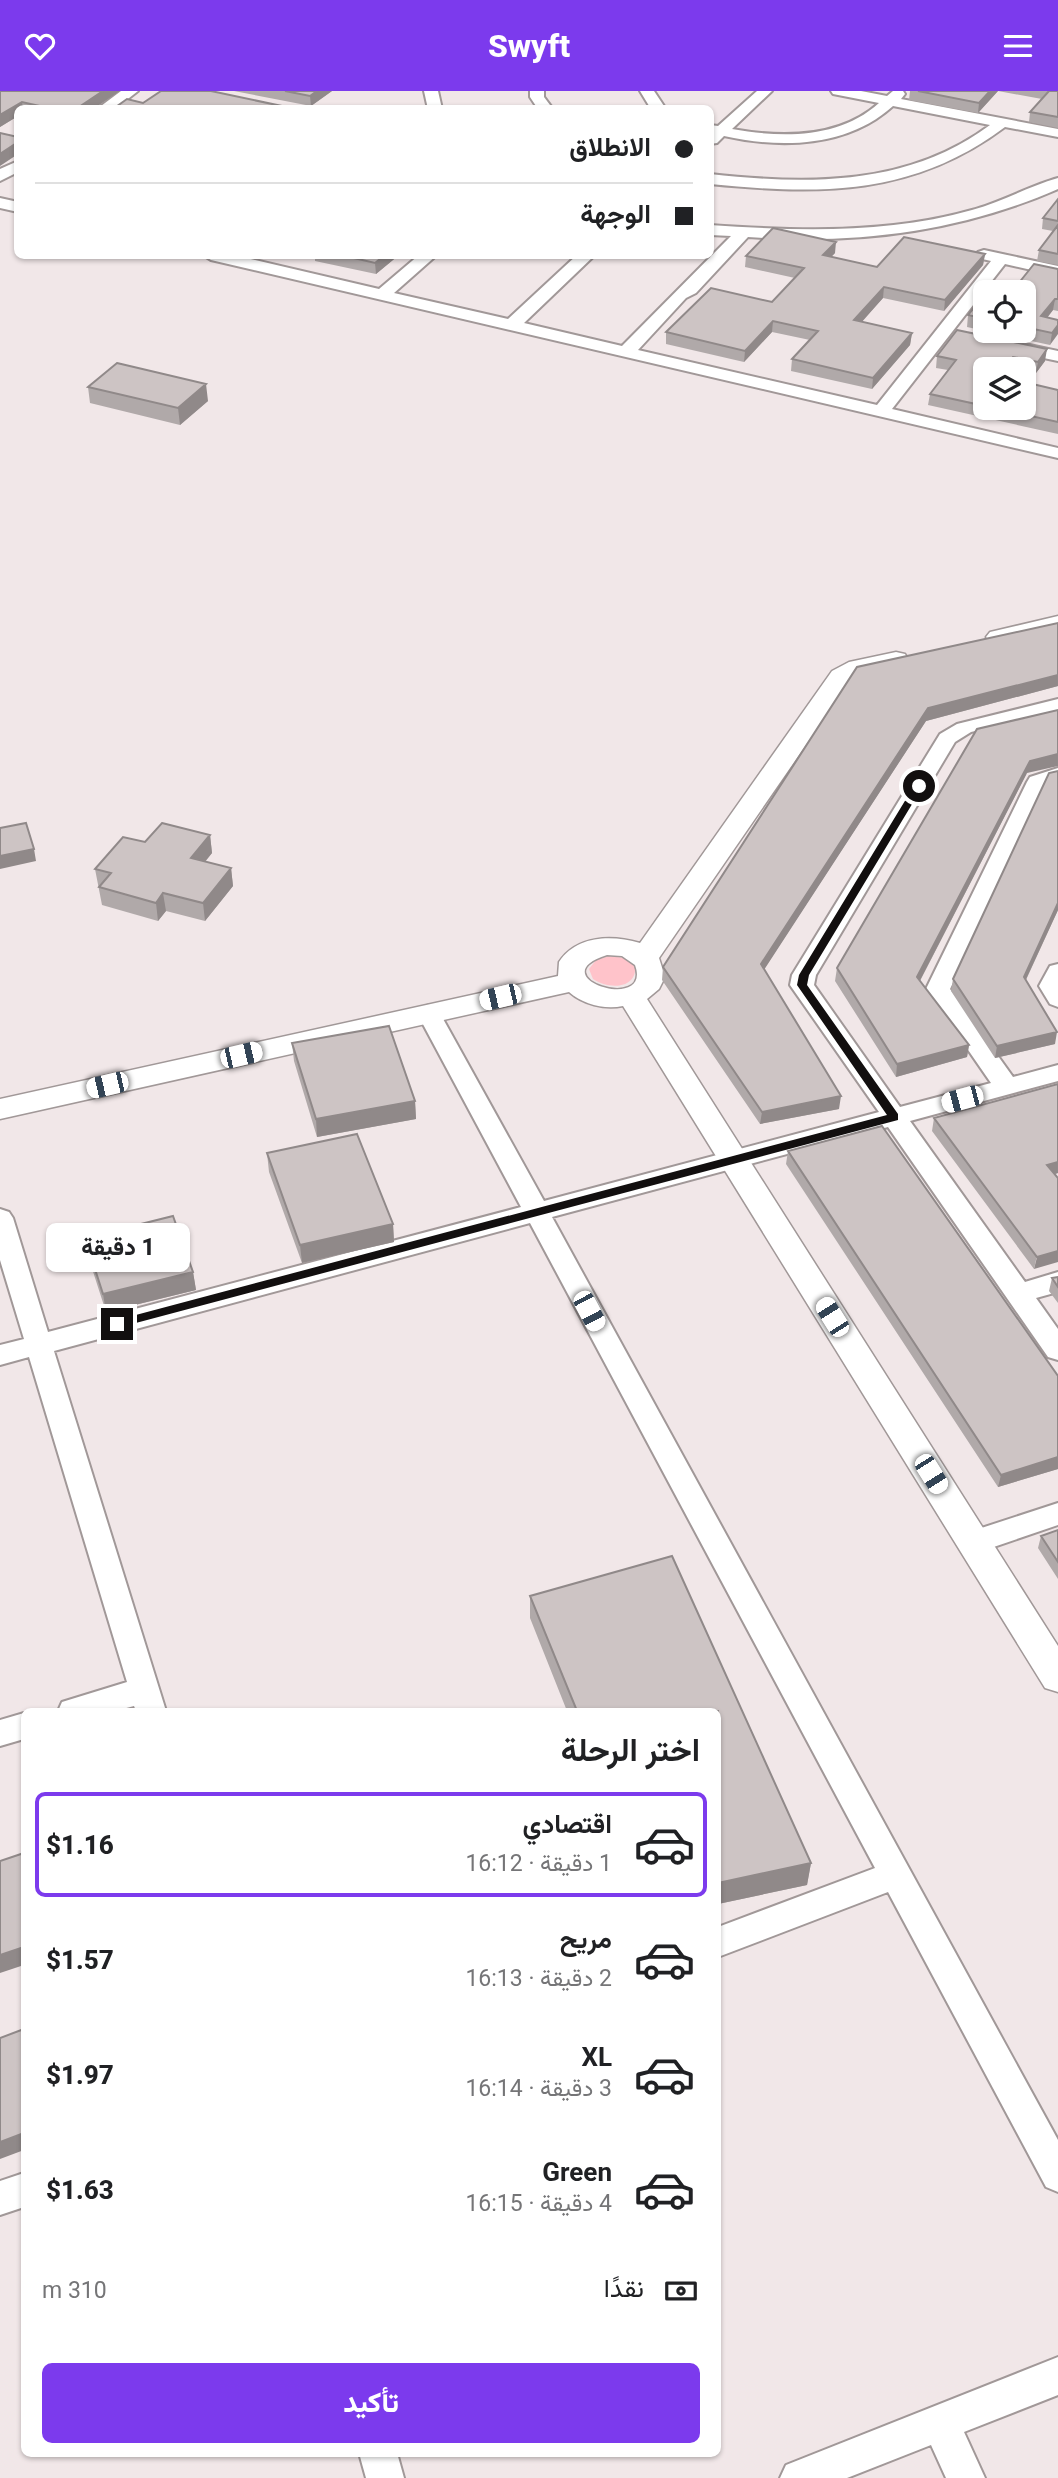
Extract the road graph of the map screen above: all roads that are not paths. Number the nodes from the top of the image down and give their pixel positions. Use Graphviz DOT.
graph roads {
  1 [pos="131,91"];
  2 [pos="765,91"];
  3 [pos="838,91"];
  4 [pos="897,96"];
  5 [pos="110,105"];
  6 [pos="1002,123"];
  7 [pos="714,134"];
  8 [pos="1058,134"];
  9 [pos="714,179"];
  10 [pos="1058,183"];
  11 [pos="1032,197"];
  12 [pos="1058,202"];
  13 [pos="714,230"];
  14 [pos="873,231"];
  15 [pos="743,233"];
  16 [pos="924,243"];
  17 [pos="963,251"];
  18 [pos="228,259"];
  19 [pos="424,259"];
  20 [pos="583,259"];
  21 [pos="1001,259"];
  22 [pos="1058,271"];
  23 [pos="382,295"];
  24 [pos="511,325"];
  25 [pos="1000,343"];
  26 [pos="626,352"];
  27 [pos="1058,356"];
  28 [pos="881,412"];
  29 [pos="1058,453"];
  30 [pos="1058,623"];
  31 [pos="978,641"];
  32 [pos="925,653"];
  33 [pos="1058,705"];
  34 [pos="1058,774"];
  35 [pos="645,957"];
  36 [pos="1058,971"];
  37 [pos="572,982"];
  38 [pos="631,996"];
  39 [pos="1058,999"];
  40 [pos="429,1013"];
  41 [pos="1058,1073"];
  42 [pos="1007,1087"];
  43 [pos="0,1109"];
  44 [pos="894,1117"];
  45 [pos="733,1160"];
  46 [pos="536,1213"];
  47 [pos="0,1218"];
  48 [pos="1058,1282"];
  49 [pos="1018,1294"];
  50 [pos="39,1345"];
  51 [pos="1058,1350"];
  52 [pos="0,1355"];
  53 [pos="1058,1514"];
  54 [pos="973,1542"];
  55 [pos="1058,1677"];
  56 [pos="148,1701"];
  57 [pos="96,1708"];
  58 [pos="21,1726"];
  59 [pos="0,1733"];
  60 [pos="895,1875"];
  61 [pos="721,1941"];
  62 [pos="1058,2175"];
  63 [pos="21,2191"];
  64 [pos="0,2198"];
  65 [pos="1058,2376"];
  66 [pos="940,2423"];
  67 [pos="379,2457"];
  68 [pos="385,2478"];
  69 [pos="799,2478"];
  70 [pos="966,2478"];
  1 -- 5 [label="street"];
  2 -- 7 [label="street"];
  3 -- 4 [label="street"];
  4 -- 6 [label="street"];
  4 -- 7 [label="street"];
  6 -- 8 [label="street"];
  6 -- 9 [label="street"];
  10 -- 11 [label="street"];
  11 -- 12 [label="street"];
  11 -- 14 [label="street"];
  13 -- 15 [label="street"];
  14 -- 15 [label="street"];
  14 -- 16 [label="street"];
  15 -- 26 [label="street"];
  17 -- 21 [label="street"];
  18 -- 23 [label="street"];
  19 -- 23 [label="street"];
  20 -- 24 [label="street"];
  21 -- 22 [label="street"];
  21 -- 28 [label="street"];
  23 -- 24 [label="street"];
  24 -- 26 [label="street"];
  25 -- 27 [label="street"];
  26 -- 28 [label="street"];
  28 -- 29 [label="street"];
  30 -- 31 [label="street"];
  32 -- 35 [label="street"];
  33 -- 44 [label="street"];
  34 -- 42 [label="street"];
  35 -- 37 [label="street"];
  35 -- 38 [label="street"];
  36 -- 39 [label="street"];
  37 -- 38 [label="street"];
  37 -- 40 [label="street"];
  38 -- 45 [label="street"];
  40 -- 43 [label="street"];
  40 -- 46 [label="street"];
  41 -- 42 [label="street"];
  42 -- 44 [label="street"];
  44 -- 45 [label="street"];
  44 -- 49 [label="street"];
  45 -- 46 [label="street"];
  45 -- 54 [label="street"];
  46 -- 50 [label="street"];
  46 -- 60 [label="street"];
  47 -- 50 [label="street"];
  48 -- 49 [label="street"];
  49 -- 51 [label="street"];
  50 -- 52 [label="street"];
  50 -- 56 [label="street"];
  53 -- 54 [label="street"];
  54 -- 55 [label="street"];
  56 -- 57 [label="street"];
  58 -- 59 [label="street"];
  60 -- 61 [label="street"];
  60 -- 62 [label="street"];
  63 -- 64 [label="street"];
  65 -- 66 [label="street"];
  66 -- 69 [label="street"];
  66 -- 70 [label="street"];
  67 -- 68 [label="street"];
}
